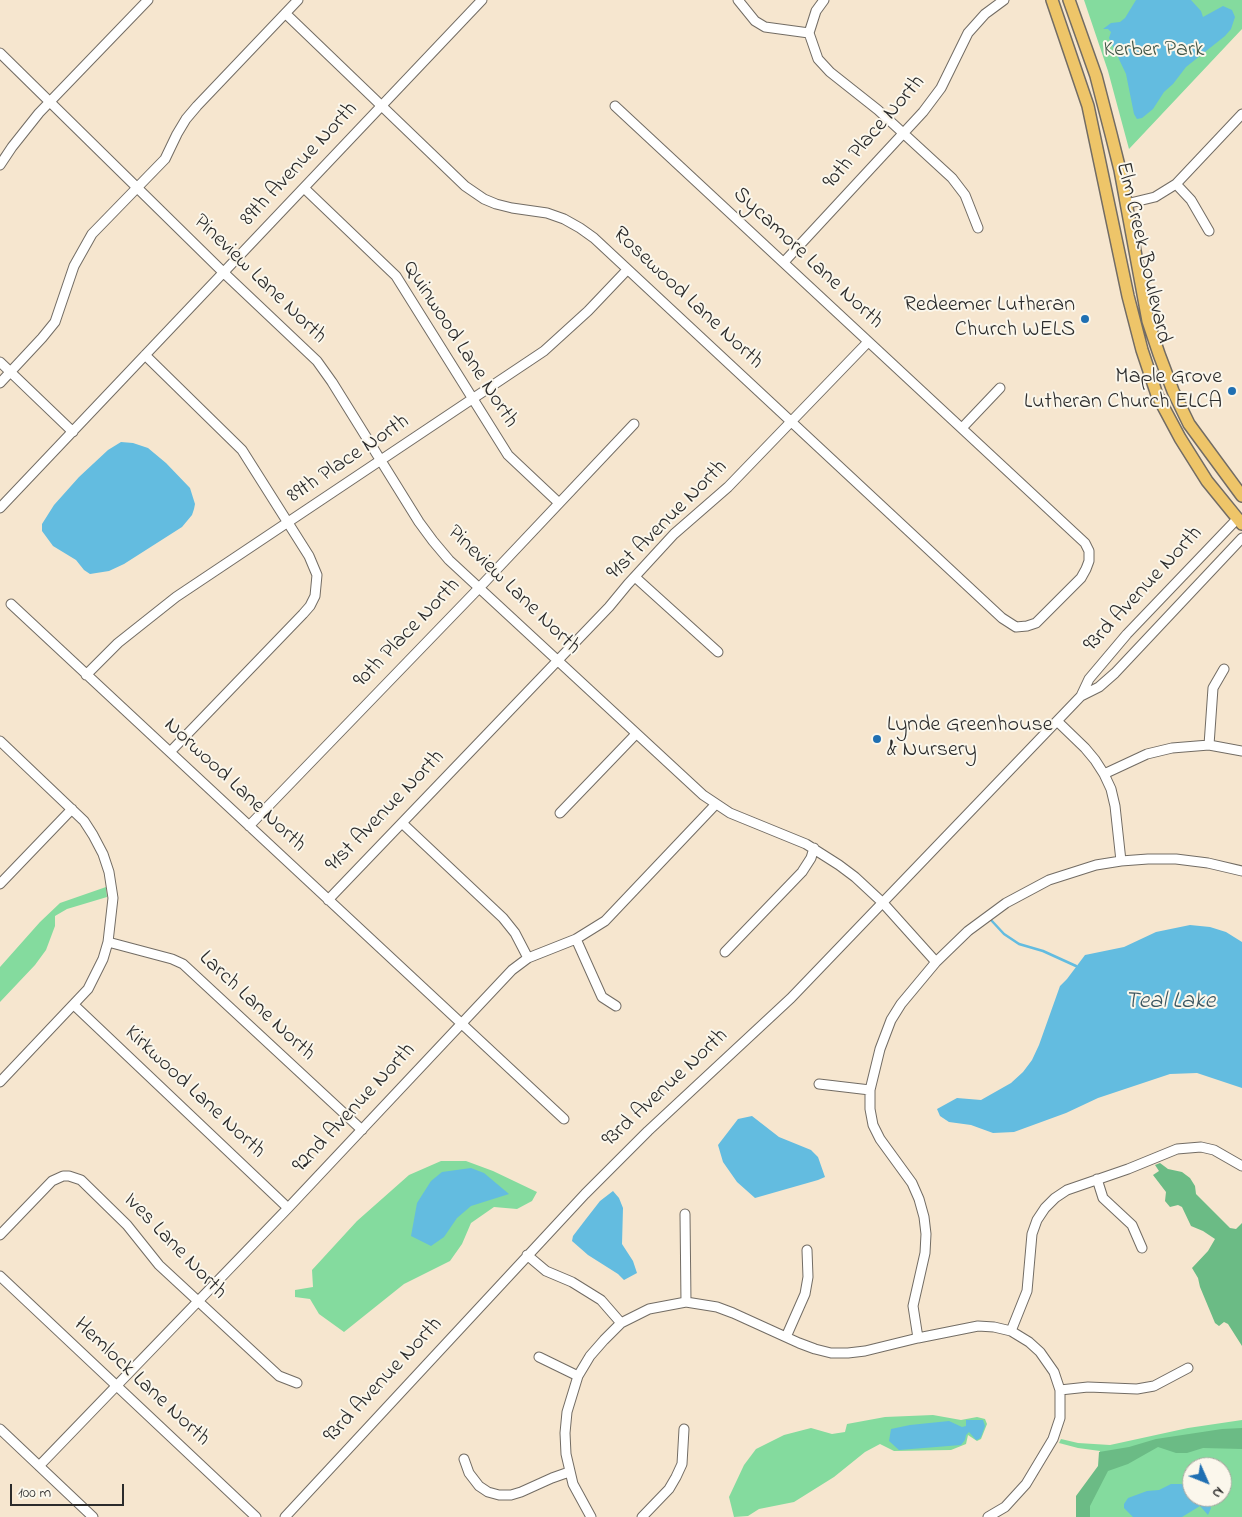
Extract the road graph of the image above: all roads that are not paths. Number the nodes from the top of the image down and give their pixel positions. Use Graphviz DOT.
graph roads {
  1 [pos="148,0"];
  2 [pos="298,0"];
  3 [pos="482,0"];
  4 [pos="738,0"];
  5 [pos="824,0"];
  6 [pos="1004,0"];
  7 [pos="1052,0"];
  8 [pos="1069,0"];
  9 [pos="286,14"];
  10 [pos="809,32"];
  11 [pos="0,53"];
  12 [pos="50,102"];
  13 [pos="382,106"];
  14 [pos="615,106"];
  15 [pos="1242,114"];
  16 [pos="903,133"];
  17 [pos="0,165"];
  18 [pos="1176,184"];
  19 [pos="137,187"];
  20 [pos="304,188"];
  21 [pos="1126,204"];
  22 [pos="978,228"];
  23 [pos="1210,231"];
  24 [pos="784,262"];
  25 [pos="627,270"];
  26 [pos="224,273"];
  27 [pos="868,342"];
  28 [pos="145,355"];
  29 [pos="0,362"];
  30 [pos="11,372"];
  31 [pos="0,383"];
  32 [pos="1000,388"];
  33 [pos="474,399"];
  34 [pos="792,422"];
  35 [pos="634,424"];
  36 [pos="962,428"];
  37 [pos="73,432"];
  38 [pos="381,461"];
  39 [pos="1242,496"];
  40 [pos="559,503"];
  41 [pos="0,508"];
  42 [pos="1241,519"];
  43 [pos="288,522"];
  44 [pos="1242,538"];
  45 [pos="635,577"];
  46 [pos="480,587"];
  47 [pos="10,604"];
  48 [pos="1047,613"];
  49 [pos="718,652"];
  50 [pos="558,661"];
  51 [pos="1224,669"];
  52 [pos="86,674"];
  53 [pos="1081,696"];
  54 [pos="1057,721"];
  55 [pos="636,734"];
  56 [pos="0,741"];
  57 [pos="1209,746"];
  58 [pos="1242,751"];
  59 [pos="170,752"];
  60 [pos="1104,774"];
  61 [pos="716,804"];
  62 [pos="72,809"];
  63 [pos="560,813"];
  64 [pos="402,823"];
  65 [pos="249,826"];
  66 [pos="814,848"];
  67 [pos="1121,861"];
  68 [pos="1242,871"];
  69 [pos="0,884"];
  70 [pos="328,900"];
  71 [pos="882,903"];
  72 [pos="576,939"];
  73 [pos="108,942"];
  74 [pos="725,952"];
  75 [pos="528,958"];
  76 [pos="936,962"];
  77 [pos="74,1005"];
  78 [pos="616,1006"];
  79 [pos="461,1025"];
  80 [pos="0,1082"];
  81 [pos="819,1084"];
  82 [pos="870,1090"];
  83 [pos="564,1119"];
  84 [pos="362,1130"];
  85 [pos="1242,1166"];
  86 [pos="1097,1180"];
  87 [pos="288,1208"];
  88 [pos="685,1214"];
  89 [pos="0,1235"];
  90 [pos="1142,1248"];
  91 [pos="807,1250"];
  92 [pos="527,1255"];
  93 [pos="0,1276"];
  94 [pos="198,1302"];
  95 [pos="686,1302"];
  96 [pos="621,1323"];
  97 [pos="1011,1331"];
  98 [pos="786,1337"];
  99 [pos="918,1338"];
  100 [pos="539,1357"];
  101 [pos="1188,1368"];
  102 [pos="578,1376"];
  103 [pos="297,1383"];
  104 [pos="116,1386"];
  105 [pos="1060,1390"];
  106 [pos="0,1429"];
  107 [pos="684,1429"];
  108 [pos="464,1459"];
  109 [pos="39,1466"];
  110 [pos="569,1472"];
  111 [pos="93,1517"];
  112 [pos="256,1517"];
  113 [pos="285,1517"];
  114 [pos="591,1517"];
  115 [pos="642,1517"];
  116 [pos="988,1517"];
  1 -- 12 [label="street"];
  2 -- 9 [label="street"];
  3 -- 13 [label="street, 89th Avenue North"];
  4 -- 10 [label="street"];
  5 -- 10 [label="street"];
  6 -- 16 [label="street, 90th Place North"];
  7 -- 42 [label="main road, Elm Creek Boulevard"];
  8 -- 21 [label="main road, Elm Creek Boulevard"];
  9 -- 13 [label="street, Rosewood Lane North"];
  9 -- 19 [label="street"];
  10 -- 16 [label="street"];
  11 -- 12 [label="street, Pineview Lane North"];
  12 -- 17 [label="street"];
  12 -- 19 [label="street, Pineview Lane North"];
  13 -- 20 [label="street, 89th Avenue North"];
  13 -- 25 [label="street, Rosewood Lane North"];
  14 -- 24 [label="street, Sycamore Lane North"];
  15 -- 18 [label="street"];
  16 -- 22 [label="street"];
  16 -- 24 [label="street, 90th Place North"];
  18 -- 21 [label="street"];
  18 -- 23 [label="street"];
  19 -- 26 [label="street, Pineview Lane North"];
  19 -- 30 [label="street"];
  20 -- 26 [label="street, 89th Avenue North"];
  20 -- 33 [label="street, Quinwood Lane North"];
  21 -- 39 [label="main road, Elm Creek Boulevard"];
  24 -- 27 [label="street, Sycamore Lane North"];
  25 -- 33 [label="street, 89th Place North"];
  25 -- 34 [label="street, Rosewood Lane North"];
  26 -- 28 [label="street, 89th Avenue North"];
  26 -- 38 [label="street, Pineview Lane North"];
  27 -- 34 [label="street, 91st Avenue North"];
  27 -- 36 [label="street, Sycamore Lane North"];
  28 -- 37 [label="street, 89th Avenue North"];
  28 -- 43 [label="street"];
  29 -- 30 [label="street"];
  30 -- 31 [label="street"];
  30 -- 37 [label="street"];
  32 -- 36 [label="street"];
  33 -- 38 [label="street, 89th Place North"];
  33 -- 40 [label="street, Quinwood Lane North"];
  34 -- 45 [label="street, 91st Avenue North"];
  34 -- 48 [label="street, Rosewood Lane North"];
  35 -- 40 [label="street, 90th Place North"];
  36 -- 48 [label="street, Sycamore Lane North"];
  37 -- 41 [label="street, 89th Avenue North"];
  38 -- 43 [label="street, 89th Place North"];
  38 -- 46 [label="street, Pineview Lane North"];
  40 -- 46 [label="street, 90th Place North"];
  42 -- 53 [label="street, 93rd Avenue North"];
  43 -- 52 [label="street, 89th Place North"];
  43 -- 59 [label="street"];
  44 -- 53 [label="street, 93rd Avenue North"];
  45 -- 49 [label="street"];
  45 -- 50 [label="street, 91st Avenue North"];
  46 -- 50 [label="street, Pineview Lane North"];
  46 -- 65 [label="street, 90th Place North"];
  47 -- 52 [label="street, Norwood Lane North"];
  50 -- 55 [label="street, Pineview Lane North"];
  50 -- 64 [label="street, 91st Avenue North"];
  51 -- 57 [label="street"];
  52 -- 59 [label="street, Norwood Lane North"];
  53 -- 54 [label="street, 93rd Avenue North"];
  54 -- 60 [label="street"];
  54 -- 71 [label="street, 93rd Avenue North"];
  55 -- 61 [label="street, Pineview Lane North"];
  55 -- 63 [label="street"];
  56 -- 62 [label="street"];
  57 -- 58 [label="street"];
  57 -- 60 [label="street"];
  59 -- 65 [label="street, Norwood Lane North"];
  60 -- 67 [label="street"];
  61 -- 66 [label="street, Pineview Lane North"];
  61 -- 72 [label="street, 92nd Avenue North"];
  62 -- 69 [label="street"];
  62 -- 73 [label="street"];
  64 -- 70 [label="street, 91st Avenue North"];
  64 -- 75 [label="street"];
  65 -- 70 [label="street, Norwood Lane North"];
  66 -- 71 [label="street, Pineview Lane North"];
  66 -- 74 [label="street"];
  67 -- 68 [label="street"];
  67 -- 76 [label="street"];
  70 -- 79 [label="street, Norwood Lane North"];
  71 -- 76 [label="street, Pineview Lane North"];
  71 -- 92 [label="street, 93rd Avenue North"];
  72 -- 75 [label="street, 92nd Avenue North"];
  72 -- 78 [label="street"];
  73 -- 77 [label="street"];
  73 -- 84 [label="street, Larch Lane North"];
  75 -- 79 [label="street, 92nd Avenue North"];
  76 -- 82 [label="street"];
  77 -- 80 [label="street"];
  77 -- 87 [label="street, Kirkwood Lane North"];
  79 -- 83 [label="street, Norwood Lane North"];
  79 -- 84 [label="street, 92nd Avenue North"];
  81 -- 82 [label="street"];
  82 -- 99 [label="street"];
  84 -- 87 [label="street, 92nd Avenue North"];
  85 -- 86 [label="street"];
  86 -- 90 [label="street"];
  86 -- 97 [label="street"];
  87 -- 94 [label="street, 92nd Avenue North"];
  88 -- 95 [label="street"];
  89 -- 94 [label="street, Ives Lane North"];
  91 -- 98 [label="street"];
  92 -- 96 [label="street"];
  92 -- 113 [label="street, 93rd Avenue North"];
  93 -- 104 [label="street, Hemlock Lane North"];
  94 -- 103 [label="street, Ives Lane North"];
  94 -- 104 [label="street, 92nd Avenue North"];
  95 -- 96 [label="street"];
  95 -- 98 [label="street"];
  96 -- 102 [label="street"];
  97 -- 99 [label="street"];
  97 -- 105 [label="street"];
  98 -- 99 [label="street"];
  100 -- 102 [label="street"];
  101 -- 105 [label="street"];
  102 -- 110 [label="street"];
  104 -- 109 [label="street, 92nd Avenue North"];
  104 -- 112 [label="street, Hemlock Lane North"];
  105 -- 116 [label="street"];
  106 -- 109 [label="street"];
  107 -- 115 [label="street"];
  108 -- 110 [label="street"];
  109 -- 111 [label="street"];
  110 -- 114 [label="street"];
}
